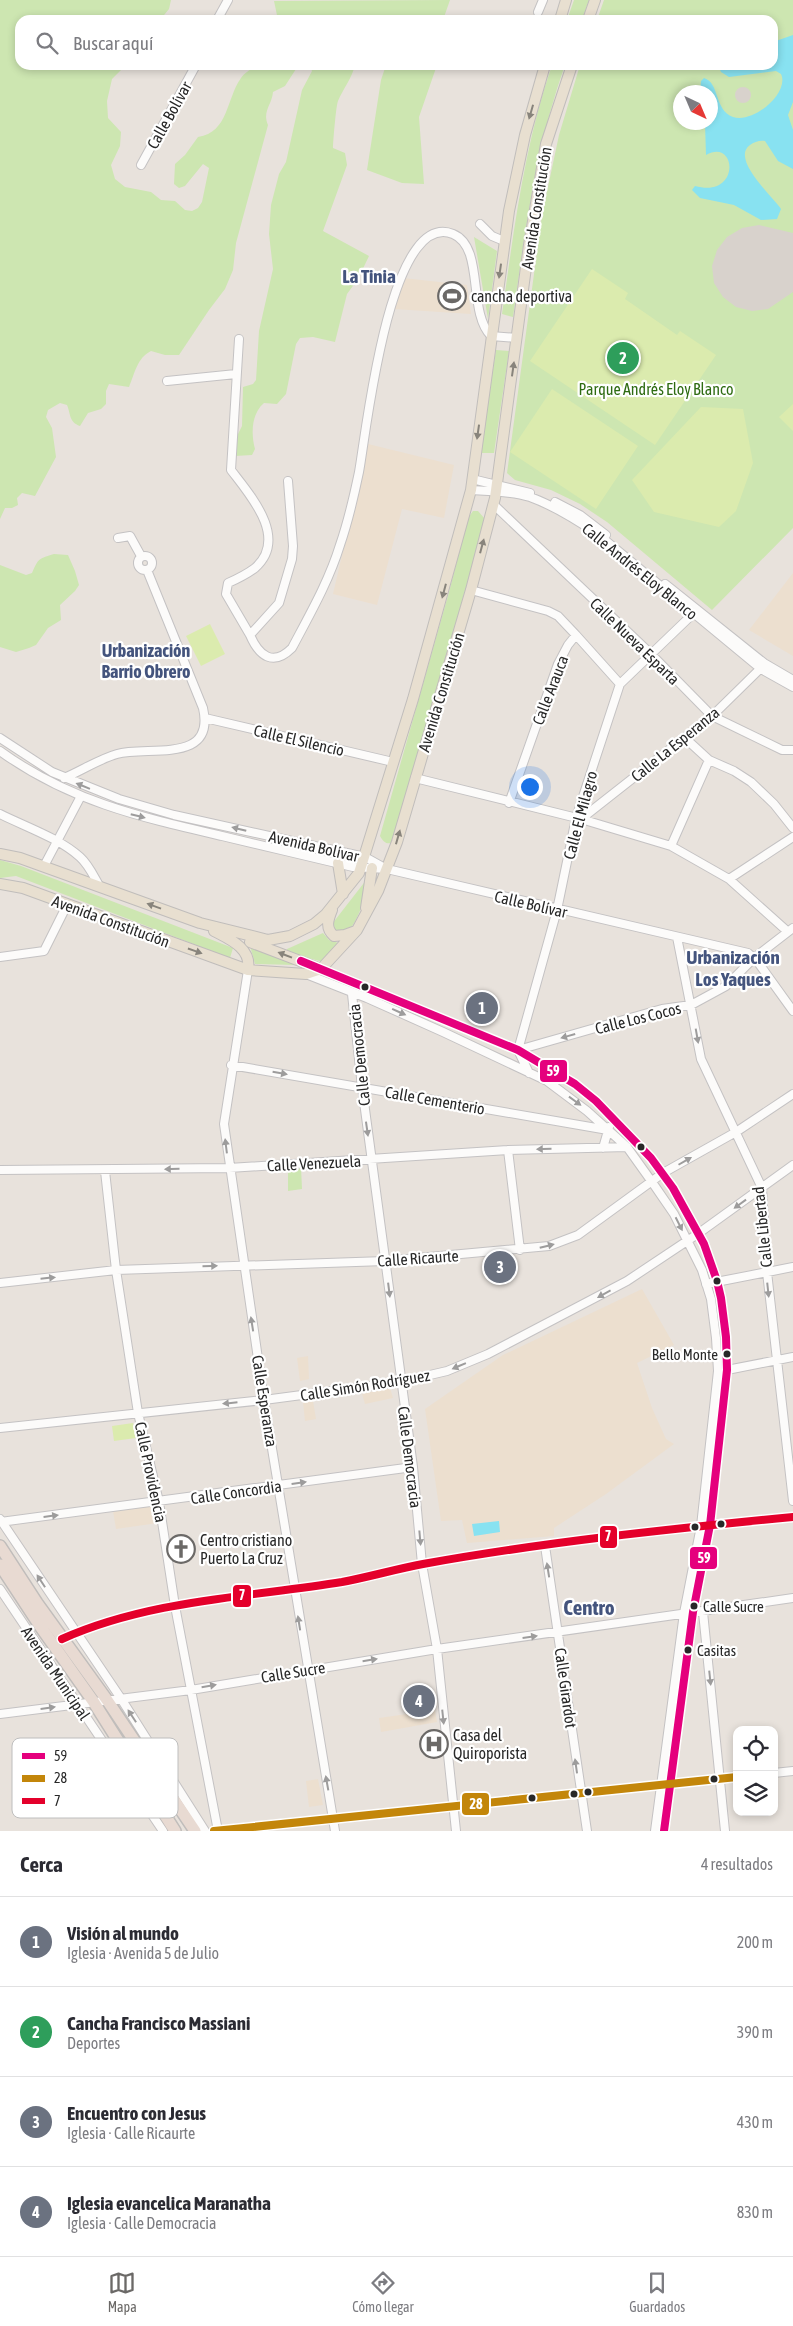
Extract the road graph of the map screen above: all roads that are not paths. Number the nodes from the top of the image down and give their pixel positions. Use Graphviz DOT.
graph roads {
  1 [pos="228,0"];
  2 [pos="543,0"];
  3 [pos="566,0"];
  4 [pos="595,0"];
  5 [pos="538,12"];
  6 [pos="220,15"];
  7 [pos="562,15"];
  8 [pos="590,15"];
  9 [pos="193,70"];
  10 [pos="544,70"];
  11 [pos="570,70"];
  12 [pos="141,165"];
  13 [pos="480,224"];
  14 [pos="504,241"];
  15 [pos="490,336"];
  16 [pos="517,338"];
  17 [pos="238,339"];
  18 [pos="236,374"];
  19 [pos="167,381"];
  20 [pos="288,480"];
  21 [pos="472,484"];
  22 [pos="496,488"];
  23 [pos="493,504"];
  24 [pos="118,538"];
  25 [pos="471,590"];
  26 [pos="695,613"];
  27 [pos="250,635"];
  28 [pos="576,635"];
  29 [pos="652,656"];
  30 [pos="763,666"];
  31 [pos="793,680"];
  32 [pos="620,684"];
  33 [pos="793,687"];
  34 [pos="712,716"];
  35 [pos="205,718"];
  36 [pos="0,738"];
  37 [pos="686,738"];
  38 [pos="0,750"];
  39 [pos="793,750"];
  40 [pos="709,760"];
  41 [pos="393,762"];
  42 [pos="64,778"];
  43 [pos="415,778"];
  44 [pos="82,796"];
  45 [pos="509,803"];
  46 [pos="0,814"];
  47 [pos="578,818"];
  48 [pos="793,828"];
  49 [pos="793,837"];
  50 [pos="57,842"];
  51 [pos="670,846"];
  52 [pos="0,854"];
  53 [pos="338,863"];
  54 [pos="366,864"];
  55 [pos="44,866"];
  56 [pos="386,869"];
  57 [pos="729,879"];
  58 [pos="0,884"];
  59 [pos="100,887"];
  60 [pos="341,896"];
  61 [pos="67,905"];
  62 [pos="557,910"];
  63 [pos="364,919"];
  64 [pos="200,923"];
  65 [pos="357,930"];
  66 [pos="790,930"];
  67 [pos="677,937"];
  68 [pos="0,957"];
  69 [pos="754,958"];
  70 [pos="321,969"];
  71 [pos="248,970"];
  72 [pos="306,974"];
  73 [pos="352,994"];
  74 [pos="691,1005"];
  75 [pos="793,1011"];
  76 [pos="518,1050"];
  77 [pos="232,1065"];
  78 [pos="529,1073"];
  79 [pos="362,1087"];
  80 [pos="793,1094"];
  81 [pos="616,1120"];
  82 [pos="608,1129"];
  83 [pos="736,1132"];
  84 [pos="627,1147"];
  85 [pos="603,1148"];
  86 [pos="508,1150"];
  87 [pos="372,1160"];
  88 [pos="793,1165"];
  89 [pos="229,1168"];
  90 [pos="0,1170"];
  91 [pos="105,1171"];
  92 [pos="663,1173"];
  93 [pos="652,1182"];
  94 [pos="762,1188"];
  95 [pos="699,1233"];
  96 [pos="687,1241"];
  97 [pos="520,1250"];
  98 [pos="385,1261"];
  99 [pos="243,1265"];
  100 [pos="793,1267"];
  101 [pos="116,1270"];
  102 [pos="766,1272"];
  103 [pos="717,1281"];
  104 [pos="0,1283"];
  105 [pos="706,1284"];
  106 [pos="793,1357"];
  107 [pos="776,1360"];
  108 [pos="727,1370"];
  109 [pos="400,1382"];
  110 [pos="264,1400"];
  111 [pos="138,1413"];
  112 [pos="0,1428"];
  113 [pos="413,1468"];
  114 [pos="279,1486"];
  115 [pos="793,1501"];
  116 [pos="159,1502"];
  117 [pos="793,1517"];
  118 [pos="1,1521"];
  119 [pos="710,1525"];
  120 [pos="701,1526"];
  121 [pos="0,1546"];
  122 [pos="545,1546"];
  123 [pos="422,1564"];
  124 [pos="0,1565"];
  125 [pos="0,1588"];
  126 [pos="294,1589"];
  127 [pos="793,1598"];
  128 [pos="175,1606"];
  129 [pos="692,1612"];
  130 [pos="703,1612"];
  131 [pos="684,1613"];
  132 [pos="76,1633"];
  133 [pos="558,1633"];
  134 [pos="62,1639"];
  135 [pos="437,1649"];
  136 [pos="59,1652"];
  137 [pos="48,1660"];
  138 [pos="307,1670"];
  139 [pos="191,1690"];
  140 [pos="120,1697"];
  141 [pos="107,1700"];
  142 [pos="93,1701"];
  143 [pos="77,1704"];
  144 [pos="0,1714"];
  145 [pos="100,1738"];
  146 [pos="116,1738"];
  147 [pos="133,1738"];
  148 [pos="146,1738"];
  149 [pos="793,1771"];
  150 [pos="778,1773"];
  151 [pos="733,1777"];
  152 [pos="720,1778"];
  153 [pos="662,1784"];
  154 [pos="671,1784"];
  155 [pos="178,1788"];
  156 [pos="580,1794"];
  157 [pos="452,1805"];
  158 [pos="178,1806"];
  159 [pos="154,1818"];
  160 [pos="166,1818"];
  161 [pos="333,1820"];
  162 [pos="163,1831"];
  163 [pos="174,1831"];
  164 [pos="195,1831"];
  165 [pos="205,1831"];
  166 [pos="214,1831"];
  167 [pos="218,1831"];
  168 [pos="335,1831"];
  169 [pos="456,1831"];
  170 [pos="587,1831"];
  171 [pos="655,1831"];
  172 [pos="664,1831"];
  173 [pos="725,1831"];
  1 -- 6 [label="street"];
  2 -- 5 [label="street"];
  3 -- 7 [label="main road"];
  4 -- 8 [label="main road"];
  9 -- 12 [label="street, Calle Bolívar"];
  10 -- 14 [label="main road, Avenida Constitución, one-way"];
  11 -- 16 [label="main road, Avenida Constitución"];
  13 -- 14 [label="street"];
  14 -- 15 [label="main road, Avenida Constitución, one-way"];
  15 -- 16 [label="street"];
  15 -- 21 [label="main road, Avenida Constitución, one-way"];
  15 -- 27 [label="street"];
  22 -- 16 [label="main road, Avenida Constitución, one-way"];
  17 -- 18 [label="street"];
  18 -- 19 [label="street"];
  18 -- 27 [label="street"];
  20 -- 27 [label="street"];
  21 -- 22 [label="street, Calle Andrés Eloy Blanco"];
  21 -- 41 [label="main road, Avenida Constitución, one-way"];
  22 -- 23 [label="main road, Avenida Constitución"];
  22 -- 26 [label="street, Calle Andrés Eloy Blanco"];
  25 -- 23 [label="main road, Avenida Constitución, one-way"];
  23 -- 29 [label="street, Calle Nueva Esparta"];
  24 -- 35 [label="street"];
  25 -- 28 [label="street, Calle Arauca"];
  25 -- 43 [label="main road, Avenida Constitución"];
  26 -- 29 [label="street"];
  26 -- 30 [label="street, Calle Andrés Eloy Blanco"];
  28 -- 32 [label="street"];
  28 -- 45 [label="street, Calle Arauca"];
  29 -- 32 [label="street"];
  29 -- 34 [label="street, Calle Nueva Esparta"];
  30 -- 31 [label="street, Calle Andrés Eloy Blanco"];
  30 -- 33 [label="street, Calle Andrés Eloy Blanco"];
  30 -- 34 [label="street, Calle La Esperanza"];
  32 -- 47 [label="street, Calle El Milagro"];
  34 -- 37 [label="street, Calle La Esperanza"];
  34 -- 39 [label="street, Calle Nueva Esparta"];
  35 -- 41 [label="street, Calle El Silencio"];
  35 -- 42 [label="street"];
  36 -- 42 [label="street, Avenida Bolívar"];
  37 -- 40 [label="street"];
  37 -- 47 [label="street, Calle La Esperanza"];
  38 -- 44 [label="street, Avenida Bolívar"];
  40 -- 48 [label="street"];
  40 -- 51 [label="street"];
  41 -- 54 [label="main road, Avenida Constitución"];
  54 -- 42 [label="street, Avenida Bolívar, one-way"];
  43 -- 45 [label="street"];
  56 -- 43 [label="main road, Avenida Constitución, one-way"];
  44 -- 50 [label="street"];
  44 -- 53 [label="street, Avenida Bolívar, one-way"];
  45 -- 47 [label="street"];
  46 -- 50 [label="street"];
  47 -- 51 [label="street"];
  47 -- 62 [label="street, Calle El Milagro"];
  49 -- 57 [label="street"];
  50 -- 55 [label="street"];
  50 -- 59 [label="street"];
  51 -- 57 [label="street"];
  52 -- 55 [label="main road, Avenida Constitución"];
  53 -- 54 [label="street, Avenida Bolívar"];
  53 -- 60 [label="main road"];
  54 -- 56 [label="street, Avenida Bolívar"];
  54 -- 56 [label="street, Avenida Bolívar"];
  54 -- 60 [label="main road, Avenida Constitución"];
  54 -- 63 [label="main road"];
  55 -- 59 [label="main road, Avenida Constitución"];
  56 -- 62 [label="street, Calle Bolívar"];
  56 -- 63 [label="main road, Avenida Constitución"];
  57 -- 66 [label="street"];
  58 -- 61 [label="main road, Avenida Constitución"];
  64 -- 59 [label="main road, Avenida Constitución, one-way"];
  60 -- 64 [label="main road, Avenida Constitución"];
  60 -- 65 [label="main road"];
  61 -- 68 [label="street"];
  61 -- 71 [label="main road, Avenida Constitución, one-way"];
  62 -- 67 [label="street, Calle Bolívar"];
  62 -- 76 [label="street, Calle El Milagro"];
  63 -- 65 [label="main road, Avenida Constitución"];
  70 -- 64 [label="main road, one-way"];
  64 -- 71 [label="main road"];
  65 -- 70 [label="main road, Avenida Constitución"];
  66 -- 69 [label="street, Calle Los Cocos"];
  67 -- 69 [label="street, Calle Bolívar"];
  67 -- 74 [label="street, Calle Libertad"];
  69 -- 74 [label="street, Calle Los Cocos"];
  69 -- 75 [label="street"];
  70 -- 72 [label="main road, Avenida Constitución"];
  70 -- 76 [label="street"];
  71 -- 72 [label="main road, Avenida Constitución"];
  71 -- 77 [label="street, Calle Esperanza"];
  72 -- 73 [label="street"];
  73 -- 78 [label="street, one-way"];
  73 -- 79 [label="street, Calle Democracia"];
  74 -- 76 [label="street, Calle Los Cocos, one-way"];
  74 -- 83 [label="street, Calle Libertad, one-way"];
  76 -- 78 [label="street"];
  76 -- 81 [label="street"];
  77 -- 79 [label="street, Calle Cementerio, one-way"];
  89 -- 77 [label="street, Calle Esperanza, one-way"];
  78 -- 82 [label="street, one-way"];
  79 -- 82 [label="street, Calle Cementerio"];
  79 -- 87 [label="street, Calle Democracia, one-way"];
  80 -- 83 [label="street, Calle Ricaurte"];
  81 -- 82 [label="street"];
  81 -- 92 [label="street"];
  82 -- 84 [label="street"];
  82 -- 85 [label="street"];
  92 -- 83 [label="street, Calle Ricaurte, one-way"];
  83 -- 94 [label="street, Calle Libertad"];
  84 -- 85 [label="street, Calle Venezuela"];
  84 -- 93 [label="street"];
  85 -- 86 [label="street, Calle Venezuela, one-way"];
  86 -- 87 [label="street, Calle Venezuela"];
  86 -- 97 [label="street"];
  87 -- 89 [label="street, Calle Venezuela"];
  87 -- 98 [label="street, Calle Democracia"];
  88 -- 94 [label="street, Calle Simón Rodríguez"];
  89 -- 91 [label="street, Calle Venezuela, one-way"];
  89 -- 99 [label="street, Calle Esperanza"];
  90 -- 91 [label="street, Calle Venezuela"];
  91 -- 101 [label="street, Calle Providencia"];
  92 -- 93 [label="street, Calle Ricaurte"];
  92 -- 95 [label="street"];
  93 -- 96 [label="street, one-way"];
  97 -- 93 [label="street, Calle Ricaurte, one-way"];
  94 -- 95 [label="street, Calle Simón Rodríguez, one-way"];
  94 -- 102 [label="street, Calle Libertad"];
  95 -- 96 [label="street, Calle Simón Rodríguez"];
  95 -- 103 [label="street"];
  96 -- 105 [label="street"];
  96 -- 109 [label="street, Calle Simón Rodríguez, one-way"];
  97 -- 98 [label="street, Calle Ricaurte"];
  98 -- 99 [label="street, Calle Ricaurte"];
  98 -- 109 [label="street, Calle Democracia, one-way"];
  101 -- 99 [label="street, Calle Ricaurte, one-way"];
  110 -- 99 [label="street, Calle Esperanza, one-way"];
  100 -- 102 [label="street"];
  104 -- 101 [label="street, Calle Ricaurte, one-way"];
  101 -- 111 [label="street, Calle Providencia"];
  102 -- 103 [label="street"];
  102 -- 107 [label="street, Calle Libertad, one-way"];
  103 -- 105 [label="street"];
  103 -- 108 [label="street"];
  105 -- 120 [label="street"];
  106 -- 107 [label="street"];
  107 -- 108 [label="street"];
  107 -- 115 [label="street, Calle Libertad"];
  108 -- 119 [label="street"];
  109 -- 110 [label="street, Calle Simón Rodríguez"];
  109 -- 113 [label="street, Calle Democracia"];
  110 -- 111 [label="street, Calle Simón Rodríguez, one-way"];
  110 -- 114 [label="street, Calle Esperanza"];
  111 -- 112 [label="street, Calle Simón Rodríguez"];
  111 -- 116 [label="street, Calle Providencia"];
  114 -- 113 [label="street, Calle Concordia, one-way"];
  113 -- 123 [label="street, Calle Democracia, one-way"];
  114 -- 116 [label="street, Calle Concordia"];
  114 -- 126 [label="street, Calle Esperanza"];
  118 -- 116 [label="street, Calle Concordia, one-way"];
  116 -- 128 [label="street, Calle Providencia"];
  117 -- 119 [label="street"];
  132 -- 118 [label="street, one-way"];
  119 -- 120 [label="street"];
  119 -- 129 [label="street"];
  120 -- 122 [label="street"];
  120 -- 131 [label="street"];
  121 -- 134 [label="highway, Avenida Municipal"];
  122 -- 123 [label="street"];
  133 -- 122 [label="street, Calle Girardot, one-way"];
  123 -- 126 [label="street"];
  123 -- 135 [label="street, Calle Democracia"];
  124 -- 136 [label="highway, Avenida Municipal"];
  125 -- 137 [label="street, Avenida Municipal"];
  126 -- 128 [label="street"];
  138 -- 126 [label="street, Calle Esperanza, one-way"];
  127 -- 130 [label="street, Calle Sucre"];
  128 -- 132 [label="street"];
  128 -- 139 [label="street, Calle Providencia"];
  129 -- 130 [label="street, Calle Sucre"];
  129 -- 131 [label="street, Calle Sucre"];
  129 -- 154 [label="street"];
  130 -- 152 [label="street, one-way"];
  131 -- 133 [label="street, Calle Sucre"];
  131 -- 153 [label="street"];
  132 -- 134 [label="street"];
  132 -- 140 [label="street"];
  135 -- 133 [label="street, Calle Sucre, one-way"];
  156 -- 133 [label="street, Calle Girardot, one-way"];
  134 -- 141 [label="highway, Avenida Municipal"];
  138 -- 135 [label="street, Calle Sucre, one-way"];
  135 -- 157 [label="street, Calle Democracia, one-way"];
  136 -- 137 [label="street"];
  136 -- 142 [label="highway, Avenida Municipal"];
  137 -- 143 [label="street, Avenida Municipal"];
  139 -- 138 [label="street, Calle Sucre, one-way"];
  161 -- 138 [label="street, Calle Esperanza, one-way"];
  139 -- 140 [label="street, Calle Sucre"];
  139 -- 167 [label="street, Calle Providencia"];
  140 -- 141 [label="street, Calle Sucre"];
  148 -- 140 [label="street, one-way"];
  141 -- 142 [label="street, Calle Sucre"];
  141 -- 147 [label="highway, Avenida Municipal"];
  142 -- 143 [label="street, Calle Sucre"];
  142 -- 146 [label="highway, Avenida Municipal"];
  144 -- 143 [label="street, Calle Sucre, one-way"];
  143 -- 145 [label="street, Avenida Municipal"];
  149 -- 150 [label="street"];
  151 -- 152 [label="street"];
  152 -- 154 [label="street"];
  152 -- 173 [label="street"];
  153 -- 154 [label="street"];
  153 -- 156 [label="street"];
  153 -- 171 [label="street"];
  154 -- 172 [label="street"];
  165 -- 155 [label="street, one-way"];
  156 -- 157 [label="street"];
  156 -- 170 [label="street, Calle Girardot"];
  157 -- 161 [label="street"];
  157 -- 169 [label="street, Calle Democracia"];
  158 -- 164 [label="highway, Avenida Municipal"];
  159 -- 162 [label="street, Avenida Municipal"];
  160 -- 163 [label="highway, Avenida Municipal"];
  161 -- 167 [label="street"];
  161 -- 168 [label="street, Calle Esperanza"];
  166 -- 167 [label="street"];
}
